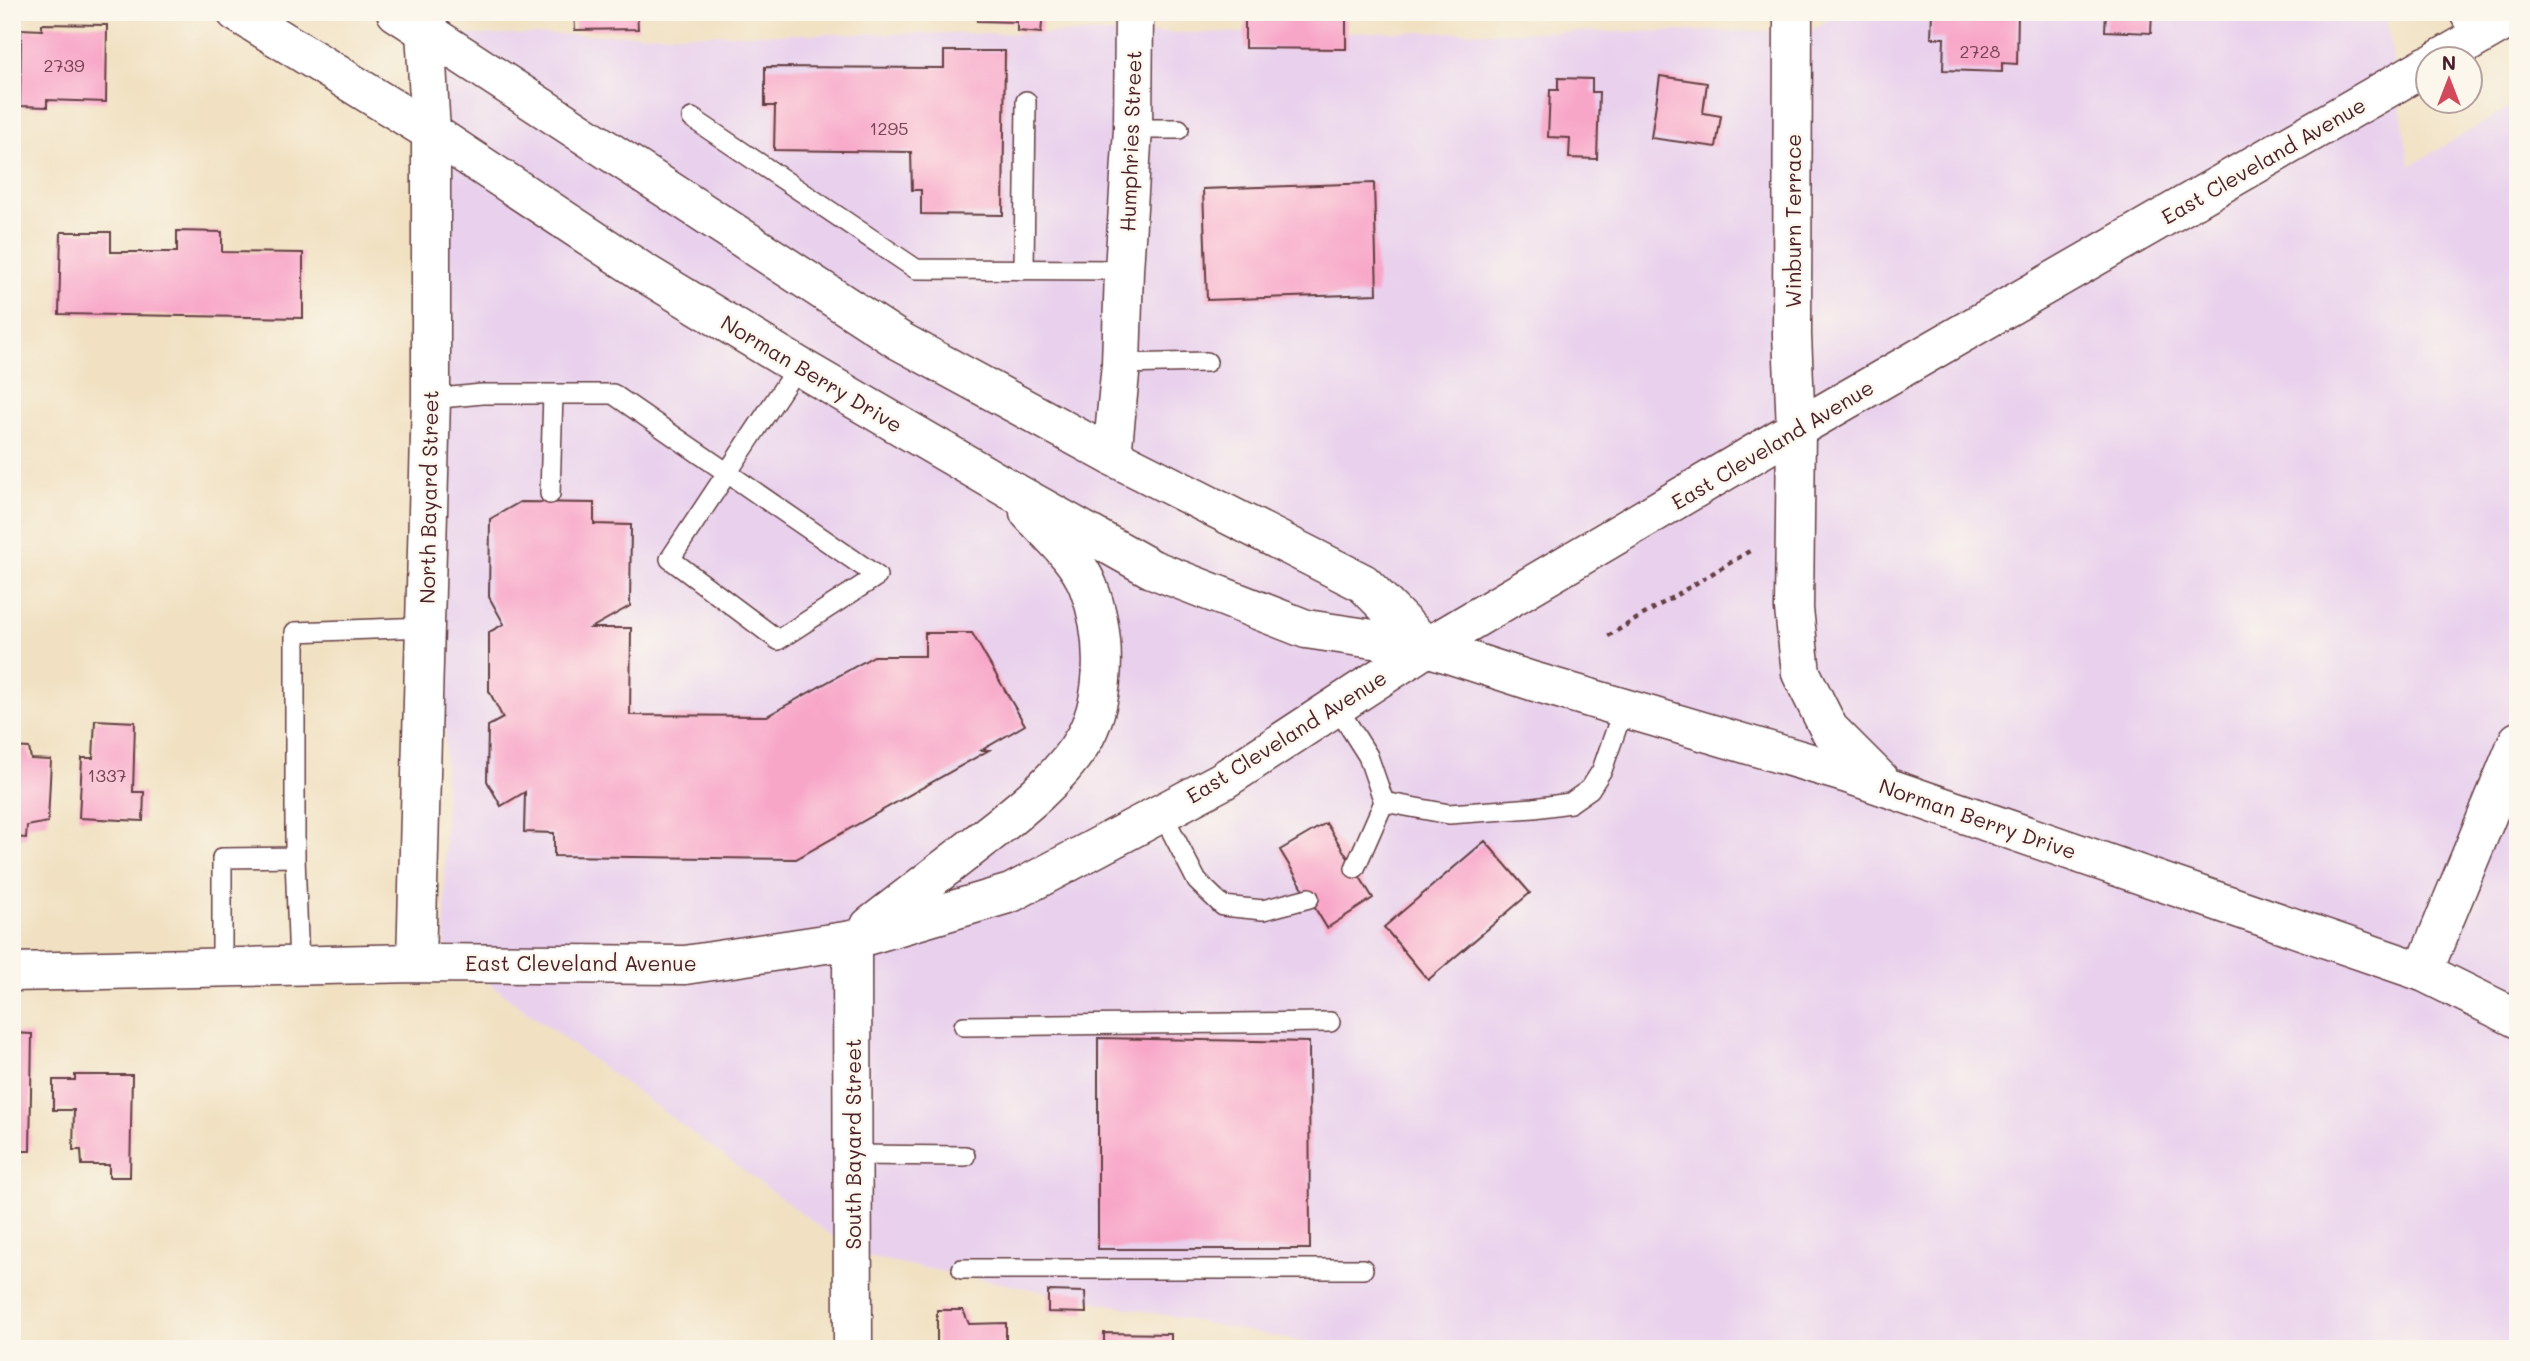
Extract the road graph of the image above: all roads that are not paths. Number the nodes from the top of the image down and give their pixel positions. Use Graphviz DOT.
graph roads {
  1 [pos="236,12"];
  2 [pos="1134,12"];
  3 [pos="1793,12"];
  4 [pos="2518,14"];
  5 [pos="417,19"];
  6 [pos="2465,26"];
  7 [pos="2449,46"];
  8 [pos="2414,73"];
  9 [pos="1026,101"];
  10 [pos="692,118"];
  11 [pos="1133,130"];
  12 [pos="1179,130"];
  13 [pos="431,132"];
  14 [pos="1024,270"];
  15 [pos="1124,270"];
  16 [pos="1207,362"];
  17 [pos="1121,364"];
  18 [pos="797,366"];
  19 [pos="553,394"];
  20 [pos="432,398"];
  21 [pos="1797,429"];
  22 [pos="1112,456"];
  23 [pos="725,472"];
  24 [pos="1007,488"];
  25 [pos="550,494"];
  26 [pos="425,627"];
  27 [pos="1427,647"];
  28 [pos="1337,707"];
  29 [pos="1624,707"];
  30 [pos="2518,741"];
  31 [pos="1886,787"];
  32 [pos="1384,802"];
  33 [pos="1162,813"];
  34 [pos="295,857"];
  35 [pos="1355,868"];
  36 [pos="1309,898"];
  37 [pos="852,940"];
  38 [pos="416,963"];
  39 [pos="299,966"];
  40 [pos="222,967"];
  41 [pos="12,972"];
  42 [pos="2423,972"];
  43 [pos="2518,1018"];
  44 [pos="1330,1022"];
  45 [pos="964,1026"];
  46 [pos="852,1155"];
  47 [pos="965,1156"];
  48 [pos="962,1269"];
  49 [pos="1363,1269"];
  50 [pos="853,1349"];
  1 -- 13 [label="main road, Norman Berry Drive"];
  2 -- 11 [label="main road, Humphries Street"];
  3 -- 21 [label="main road, Winburn Terrace"];
  4 -- 6 [label="main road"];
  5 -- 13 [label="main road, North Bayard Street"];
  5 -- 22 [label="main road, Norman Berry Drive"];
  6 -- 7 [label="main road"];
  8 -- 21 [label="main road, East Cleveland Avenue"];
  9 -- 14 [label="lane"];
  10 -- 14 [label="lane"];
  11 -- 12 [label="lane"];
  11 -- 15 [label="main road, Humphries Street"];
  13 -- 18 [label="main road, Norman Berry Drive"];
  13 -- 20 [label="main road, North Bayard Street"];
  14 -- 15 [label="lane"];
  15 -- 17 [label="main road, Humphries Street"];
  16 -- 17 [label="lane"];
  17 -- 22 [label="main road, Humphries Street"];
  18 -- 23 [label="lane"];
  18 -- 24 [label="main road, Norman Berry Drive"];
  19 -- 20 [label="lane"];
  19 -- 23 [label="lane"];
  19 -- 25 [label="lane"];
  20 -- 26 [label="main road, North Bayard Street"];
  21 -- 27 [label="main road, East Cleveland Avenue"];
  21 -- 31 [label="main road, Winburn Terrace"];
  22 -- 27 [label="main road, Norman Berry Drive"];
  23 -- 23 [label="lane"];
  24 -- 27 [label="main road, Norman Berry Drive"];
  24 -- 37 [label="main road"];
  26 -- 34 [label="lane"];
  26 -- 38 [label="main road, North Bayard Street"];
  27 -- 28 [label="main road, East Cleveland Avenue"];
  27 -- 29 [label="main road, Norman Berry Drive"];
  28 -- 32 [label="lane"];
  28 -- 33 [label="main road, East Cleveland Avenue"];
  29 -- 31 [label="main road, Norman Berry Drive"];
  29 -- 32 [label="lane"];
  30 -- 42 [label="main road"];
  31 -- 42 [label="main road, Norman Berry Drive"];
  32 -- 35 [label="lane"];
  33 -- 36 [label="lane"];
  33 -- 37 [label="main road, East Cleveland Avenue"];
  34 -- 39 [label="lane"];
  34 -- 40 [label="lane"];
  37 -- 38 [label="main road, East Cleveland Avenue"];
  37 -- 46 [label="main road, South Bayard Street"];
  38 -- 39 [label="main road, East Cleveland Avenue"];
  39 -- 40 [label="main road, East Cleveland Avenue"];
  40 -- 41 [label="main road, East Cleveland Avenue"];
  42 -- 43 [label="main road, Norman Berry Drive"];
  44 -- 45 [label="lane"];
  46 -- 47 [label="lane"];
  46 -- 50 [label="main road, South Bayard Street"];
  48 -- 49 [label="lane"];
}
